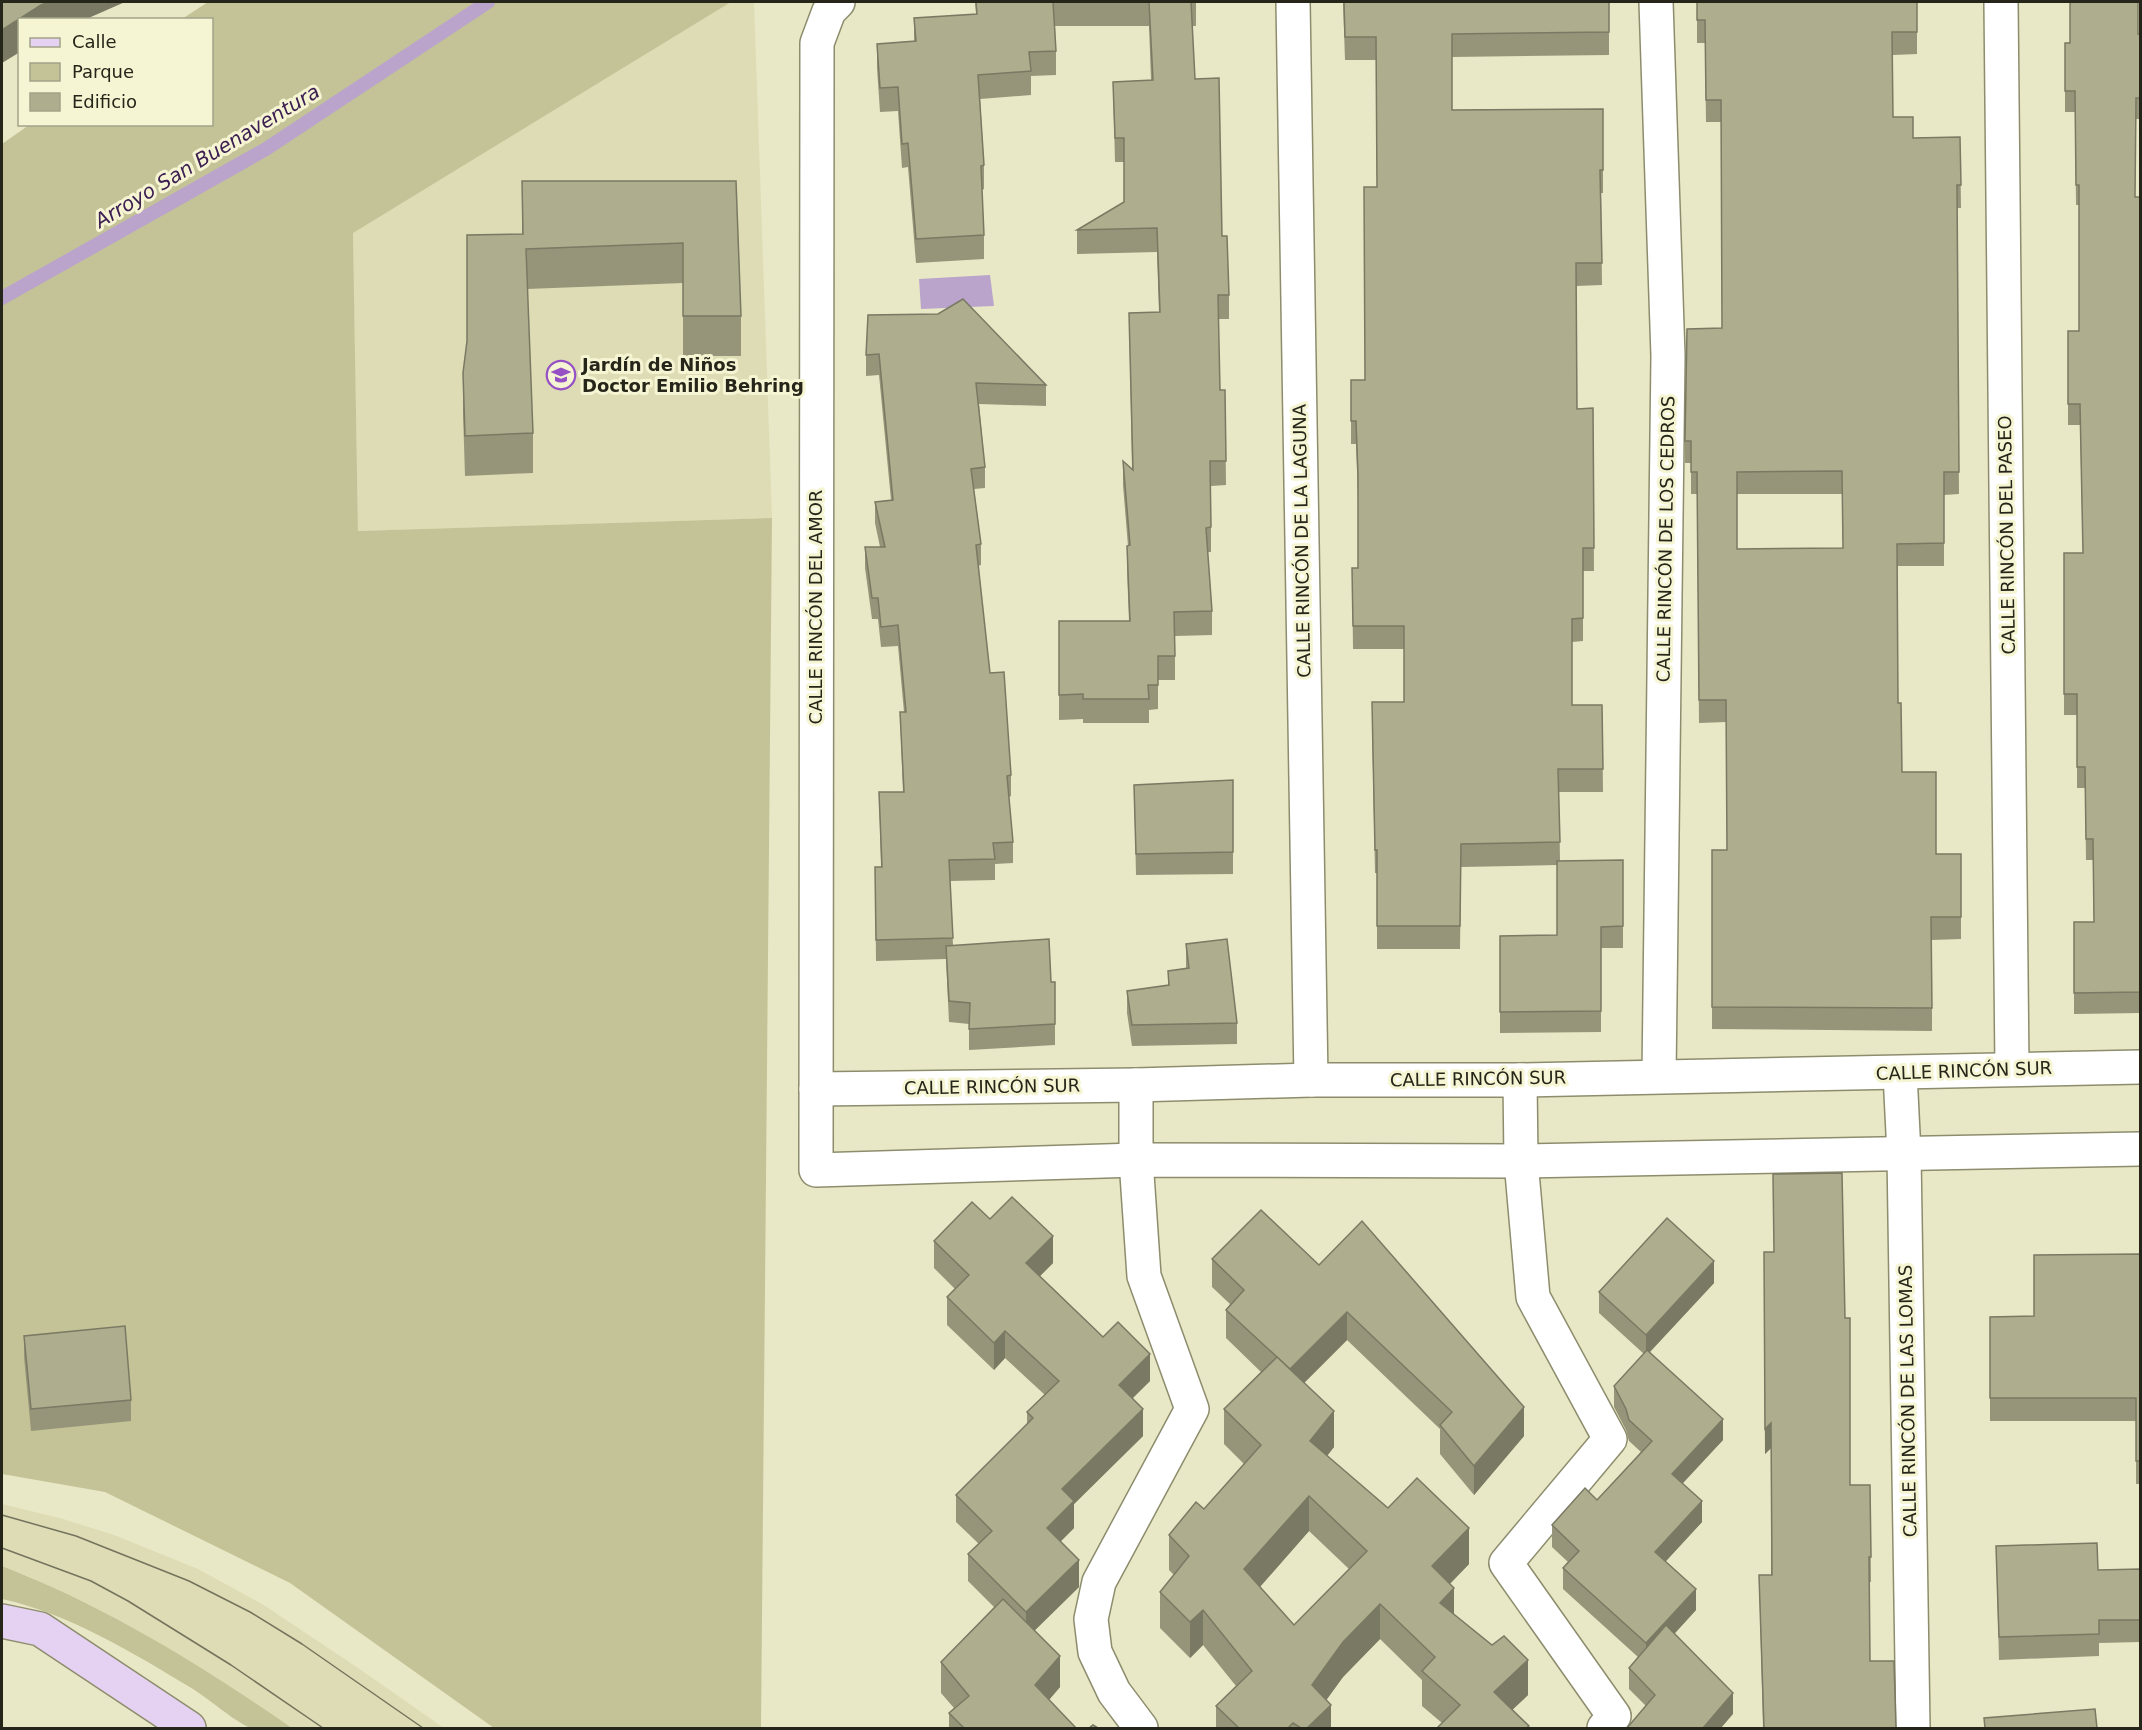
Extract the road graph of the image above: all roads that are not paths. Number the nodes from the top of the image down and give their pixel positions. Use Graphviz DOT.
graph roads {
  1 [pos="838,2"];
  2 [pos="1293,2"];
  3 [pos="1656,2"];
  4 [pos="2001,2"];
  5 [pos="2140,1067"];
  6 [pos="2012,1069"];
  7 [pos="1900,1073"];
  8 [pos="1659,1076"];
  9 [pos="1311,1080"];
  10 [pos="1520,1080"];
  11 [pos="1136,1085"];
  12 [pos="816,1089"];
  13 [pos="2140,1149"];
  14 [pos="1904,1154"];
  15 [pos="1136,1160"];
  16 [pos="1521,1161"];
  17 [pos="2,1621"];
  18 [pos="189,1728"];
  19 [pos="1141,1728"];
  20 [pos="1604,1728"];
  21 [pos="1913,1728"];
  1 -- 12 [label="street, CALLE RINCÓN DEL AMOR"];
  2 -- 9 [label="street, CALLE RINCÓN DE LA LAGUNA"];
  3 -- 8 [label="street, CALLE RINCÓN DE LOS CEDROS"];
  4 -- 6 [label="street, CALLE RINCÓN DEL PASEO"];
  5 -- 6 [label="street, CALLE RINCÓN SUR"];
  6 -- 7 [label="street, CALLE RINCÓN SUR"];
  7 -- 8 [label="street, CALLE RINCÓN SUR"];
  7 -- 14 [label="street, CALLE RINCÓN DE LAS LOMAS"];
  8 -- 10 [label="street, CALLE RINCÓN SUR"];
  9 -- 10 [label="street, CALLE RINCÓN SUR"];
  9 -- 11 [label="street, CALLE RINCÓN SUR"];
  10 -- 16 [label="street"];
  11 -- 12 [label="street, CALLE RINCÓN SUR"];
  11 -- 15 [label="street"];
  12 -- 15 [label="street, CALLE RINCÓN DEL AMOR"];
  13 -- 14 [label="street"];
  14 -- 16 [label="street"];
  14 -- 21 [label="street, CALLE RINCÓN DE LAS LOMAS"];
  15 -- 16 [label="street"];
  15 -- 19 [label="street"];
  16 -- 20 [label="street"];
  17 -- 18 [label="main road"];
}
